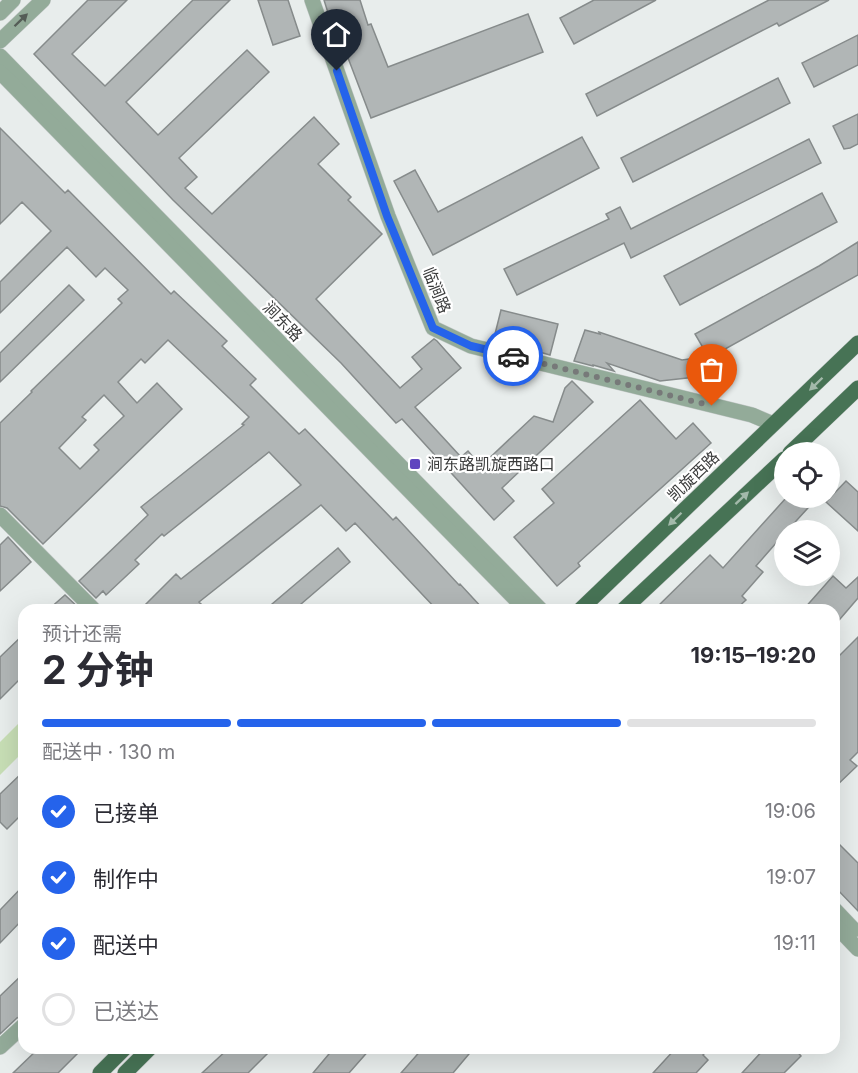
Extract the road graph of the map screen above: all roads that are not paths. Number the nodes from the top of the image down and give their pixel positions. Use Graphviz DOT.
graph roads {
  1 [pos="14,0"];
  2 [pos="43,0"];
  3 [pos="312,0"];
  4 [pos="0,13"];
  5 [pos="0,41"];
  6 [pos="0,56"];
  7 [pos="0,72"];
  8 [pos="858,343"];
  9 [pos="858,388"];
  10 [pos="773,424"];
  11 [pos="802,442"];
  12 [pos="774,468"];
  13 [pos="0,515"];
  14 [pos="88,604"];
  15 [pos="520,604"];
  16 [pos="535,604"];
  17 [pos="586,604"];
  18 [pos="629,604"];
  19 [pos="840,915"];
  20 [pos="840,930"];
  21 [pos="858,934"];
  22 [pos="858,949"];
  23 [pos="18,1030"];
  24 [pos="0,1047"];
  25 [pos="119,1054"];
  26 [pos="144,1054"];
  27 [pos="100,1073"];
  28 [pos="125,1073"];
  1 -- 4 [label="street"];
  5 -- 2 [label="street, one-way"];
  3 -- 10 [label="street, 临涧路"];
  6 -- 16 [label="street, 涧东路"];
  7 -- 15 [label="street, 涧东路"];
  8 -- 10 [label="main road, 凯旋西路, one-way"];
  9 -- 11 [label="main road"];
  10 -- 17 [label="main road, 凯旋西路, one-way"];
  18 -- 12 [label="main road, one-way"];
  13 -- 14 [label="street"];
  19 -- 21 [label="street"];
  20 -- 22 [label="street"];
  23 -- 24 [label="street"];
  25 -- 27 [label="main road"];
  26 -- 28 [label="main road"];
}
